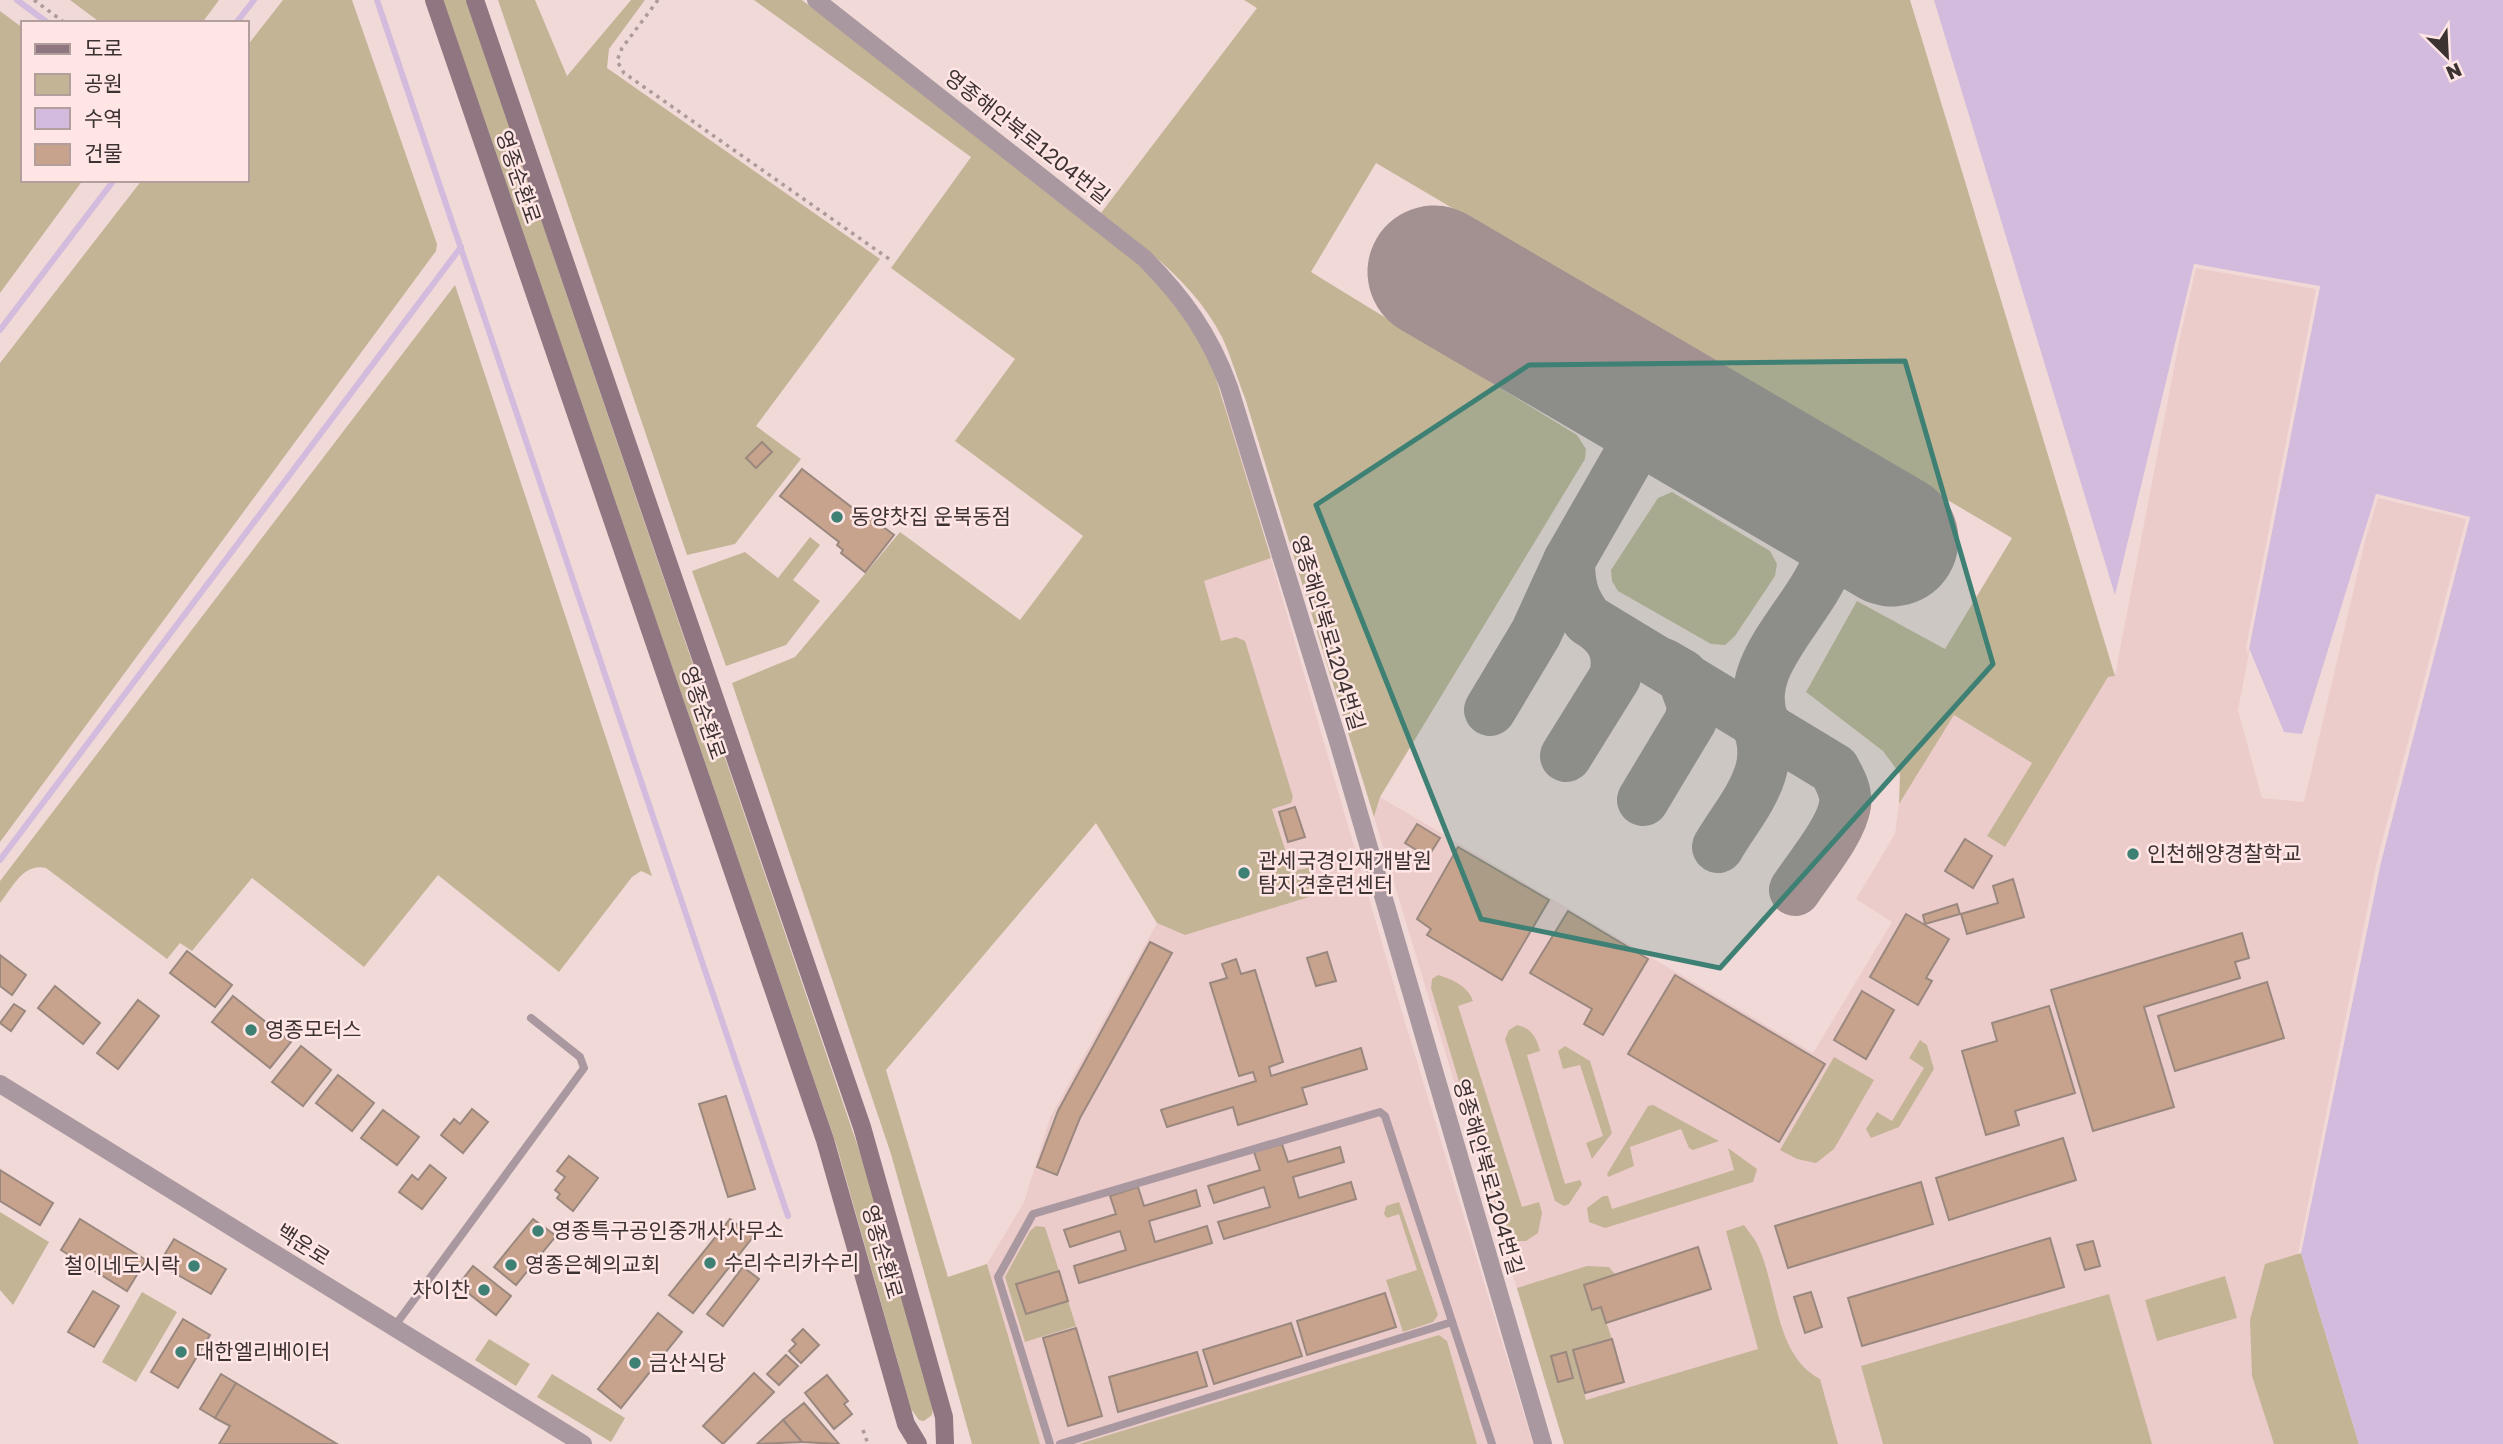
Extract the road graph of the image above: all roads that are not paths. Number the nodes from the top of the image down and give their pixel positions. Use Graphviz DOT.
graph roads {
  1 [pos="434,0"];
  2 [pos="475,0"];
  3 [pos="816,0"];
  4 [pos="531,1018"];
  5 [pos="0,1084"];
  6 [pos="1452,1322"];
  7 [pos="394,1327"];
  8 [pos="583,1444"];
  9 [pos="918,1444"];
  10 [pos="945,1444"];
  11 [pos="1050,1444"];
  12 [pos="1060,1444"];
  13 [pos="1492,1444"];
  14 [pos="1543,1444"];
  1 -- 9 [label="main road, 영종순환로"];
  2 -- 10 [label="main road, 영종순환로"];
  3 -- 14 [label="street, 영종해안북로1204번길"];
  4 -- 7 [label="lane"];
  5 -- 7 [label="street, 백운로"];
  6 -- 11 [label="lane"];
  6 -- 12 [label="lane"];
  6 -- 13 [label="lane"];
  7 -- 8 [label="street, 백운로"];
}
